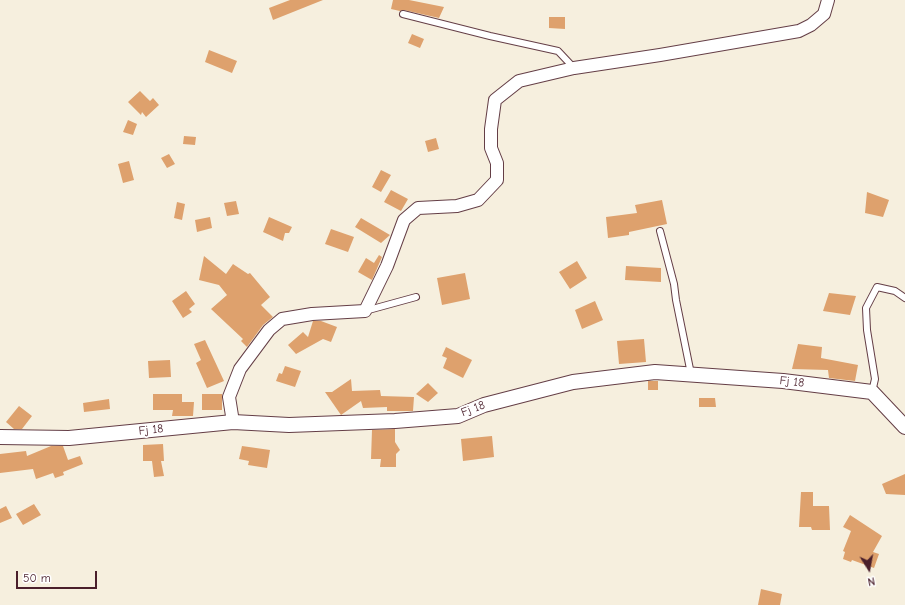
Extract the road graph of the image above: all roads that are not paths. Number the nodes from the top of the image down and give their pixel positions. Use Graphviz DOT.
graph roads {
  1 [pos="828,0"];
  2 [pos="403,14"];
  3 [pos="574,68"];
  4 [pos="660,231"];
  5 [pos="416,297"];
  6 [pos="905,298"];
  7 [pos="365,311"];
  8 [pos="691,374"];
  9 [pos="872,392"];
  10 [pos="233,422"];
  11 [pos="905,427"];
  12 [pos="0,438"];
  1 -- 3 [label="street"];
  2 -- 3 [label="lane"];
  3 -- 7 [label="street"];
  4 -- 8 [label="lane"];
  5 -- 7 [label="lane"];
  6 -- 9 [label="lane"];
  7 -- 10 [label="street"];
  8 -- 9 [label="street, Fj 18"];
  8 -- 10 [label="street, Fj 18"];
  9 -- 11 [label="street"];
  10 -- 12 [label="street, Fj 18"];
}
